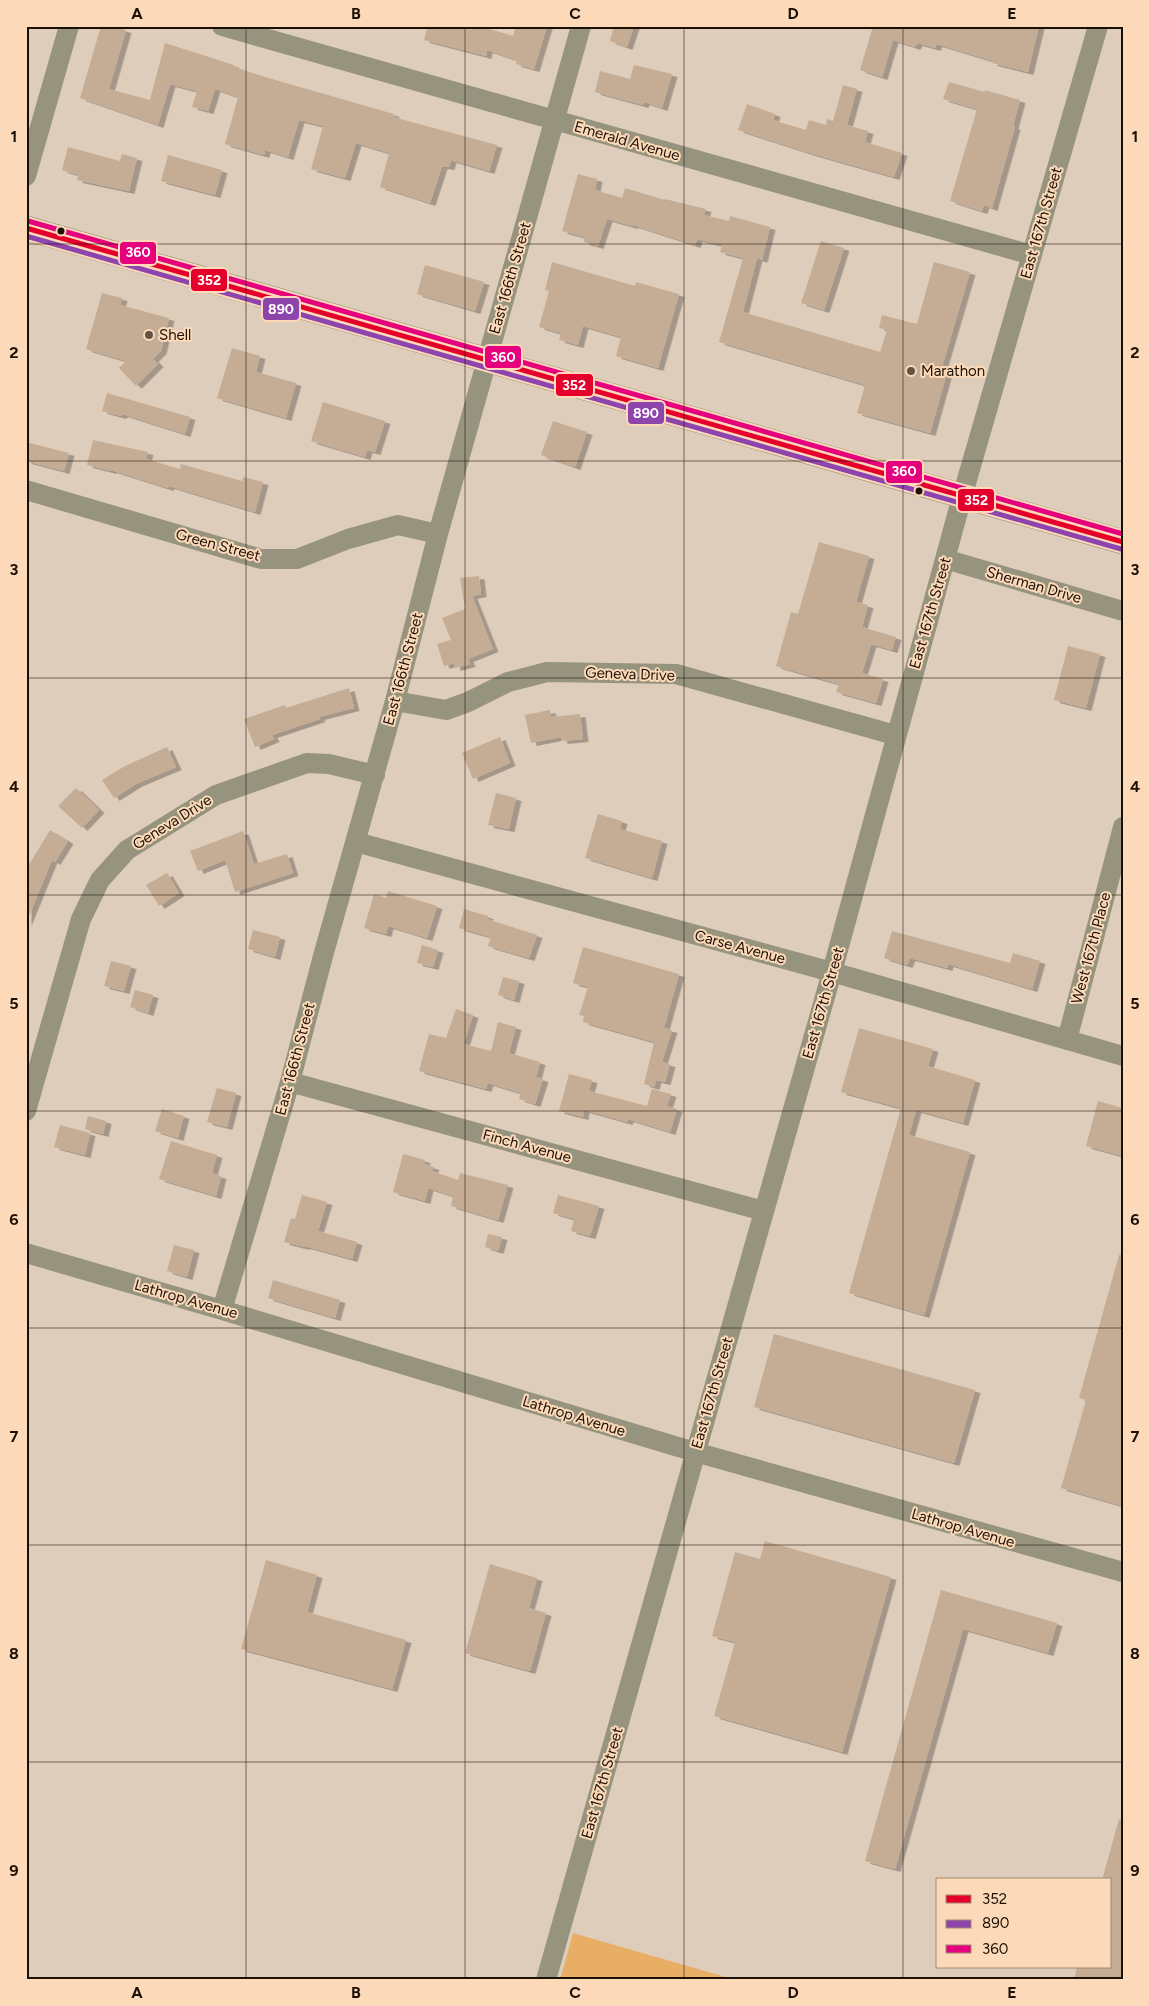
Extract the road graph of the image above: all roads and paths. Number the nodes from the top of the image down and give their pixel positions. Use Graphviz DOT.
graph roads {
  1 [pos="68,26"];
  2 [pos="222,26"];
  3 [pos="580,26"];
  4 [pos="1098,26"];
  5 [pos="554,121"];
  6 [pos="26,176"];
  7 [pos="26,228"];
  8 [pos="1032,255"];
  9 [pos="486,360"];
  10 [pos="26,490"];
  11 [pos="962,496"];
  12 [pos="438,534"];
  13 [pos="1123,542"];
  14 [pos="945,559"];
  15 [pos="1123,611"];
  16 [pos="395,701"];
  17 [pos="895,735"];
  18 [pos="375,775"];
  19 [pos="1123,827"];
  20 [pos="356,842"];
  21 [pos="832,972"];
  22 [pos="1067,1040"];
  23 [pos="1123,1056"];
  24 [pos="290,1082"];
  25 [pos="26,1111"];
  26 [pos="764,1211"];
  27 [pos="26,1253"];
  28 [pos="222,1310"];
  29 [pos="695,1452"];
  30 [pos="1123,1572"];
  31 [pos="546,1980"];
  1 -- 6 [label="street"];
  2 -- 5 [label="street, Emerald Avenue"];
  3 -- 5 [label="street, East 166th Street"];
  4 -- 8 [label="street, East 167th Street"];
  5 -- 8 [label="street, Emerald Avenue"];
  5 -- 9 [label="street, East 166th Street"];
  7 -- 9 [label="main road"];
  8 -- 11 [label="street, East 167th Street"];
  9 -- 11 [label="main road"];
  9 -- 12 [label="street, East 166th Street"];
  10 -- 12 [label="street, Green Street"];
  11 -- 13 [label="main road"];
  11 -- 14 [label="street, East 167th Street"];
  12 -- 16 [label="street, East 166th Street"];
  14 -- 15 [label="street, Sherman Drive"];
  14 -- 17 [label="street, East 167th Street"];
  16 -- 17 [label="street, Geneva Drive"];
  16 -- 18 [label="street, East 166th Street"];
  17 -- 21 [label="street, East 167th Street"];
  18 -- 20 [label="street, East 166th Street"];
  18 -- 25 [label="street, Geneva Drive"];
  19 -- 22 [label="street, West 167th Place"];
  20 -- 21 [label="street, Carse Avenue"];
  20 -- 24 [label="street, East 166th Street"];
  21 -- 22 [label="street, Carse Avenue"];
  21 -- 26 [label="street, East 167th Street"];
  22 -- 23 [label="street, Carse Avenue"];
  24 -- 26 [label="street, Finch Avenue"];
  24 -- 28 [label="street, East 166th Street"];
  26 -- 29 [label="street, East 167th Street"];
  27 -- 28 [label="street, Lathrop Avenue"];
  28 -- 29 [label="street, Lathrop Avenue"];
  29 -- 30 [label="street, Lathrop Avenue"];
  29 -- 31 [label="street, East 167th Street"];
}
